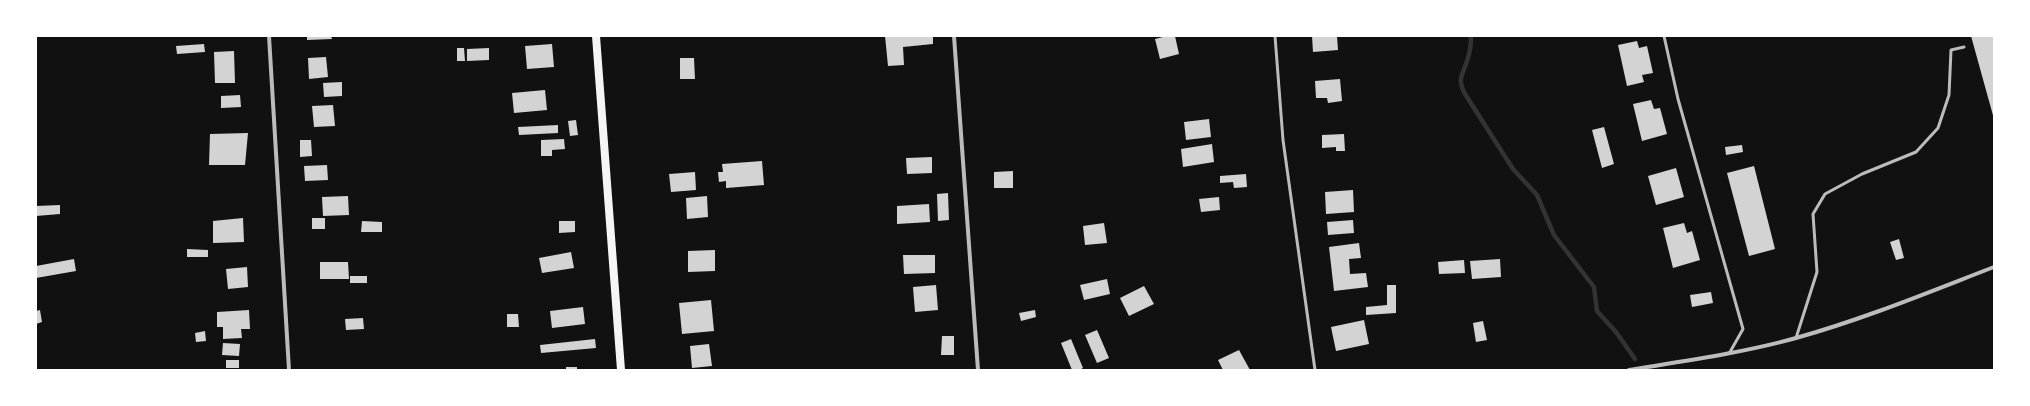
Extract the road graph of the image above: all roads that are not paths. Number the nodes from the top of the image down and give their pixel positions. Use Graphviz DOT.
graph roads {
  1 [pos="269,36"];
  2 [pos="596,36"];
  3 [pos="954,36"];
  4 [pos="1275,36"];
  5 [pos="1664,36"];
  6 [pos="1964,47"];
  7 [pos="1994,267"];
  8 [pos="1796,338"];
  9 [pos="1730,352"];
  10 [pos="289,370"];
  11 [pos="621,370"];
  12 [pos="978,370"];
  13 [pos="1315,370"];
  14 [pos="1629,370"];
  1 -- 10 [label="street"];
  2 -- 11 [label="main road"];
  3 -- 12 [label="street"];
  4 -- 13 [label="lane"];
  5 -- 9 [label="lane"];
  6 -- 8 [label="lane"];
  7 -- 8 [label="street"];
  8 -- 9 [label="street"];
  9 -- 14 [label="street"];
}
